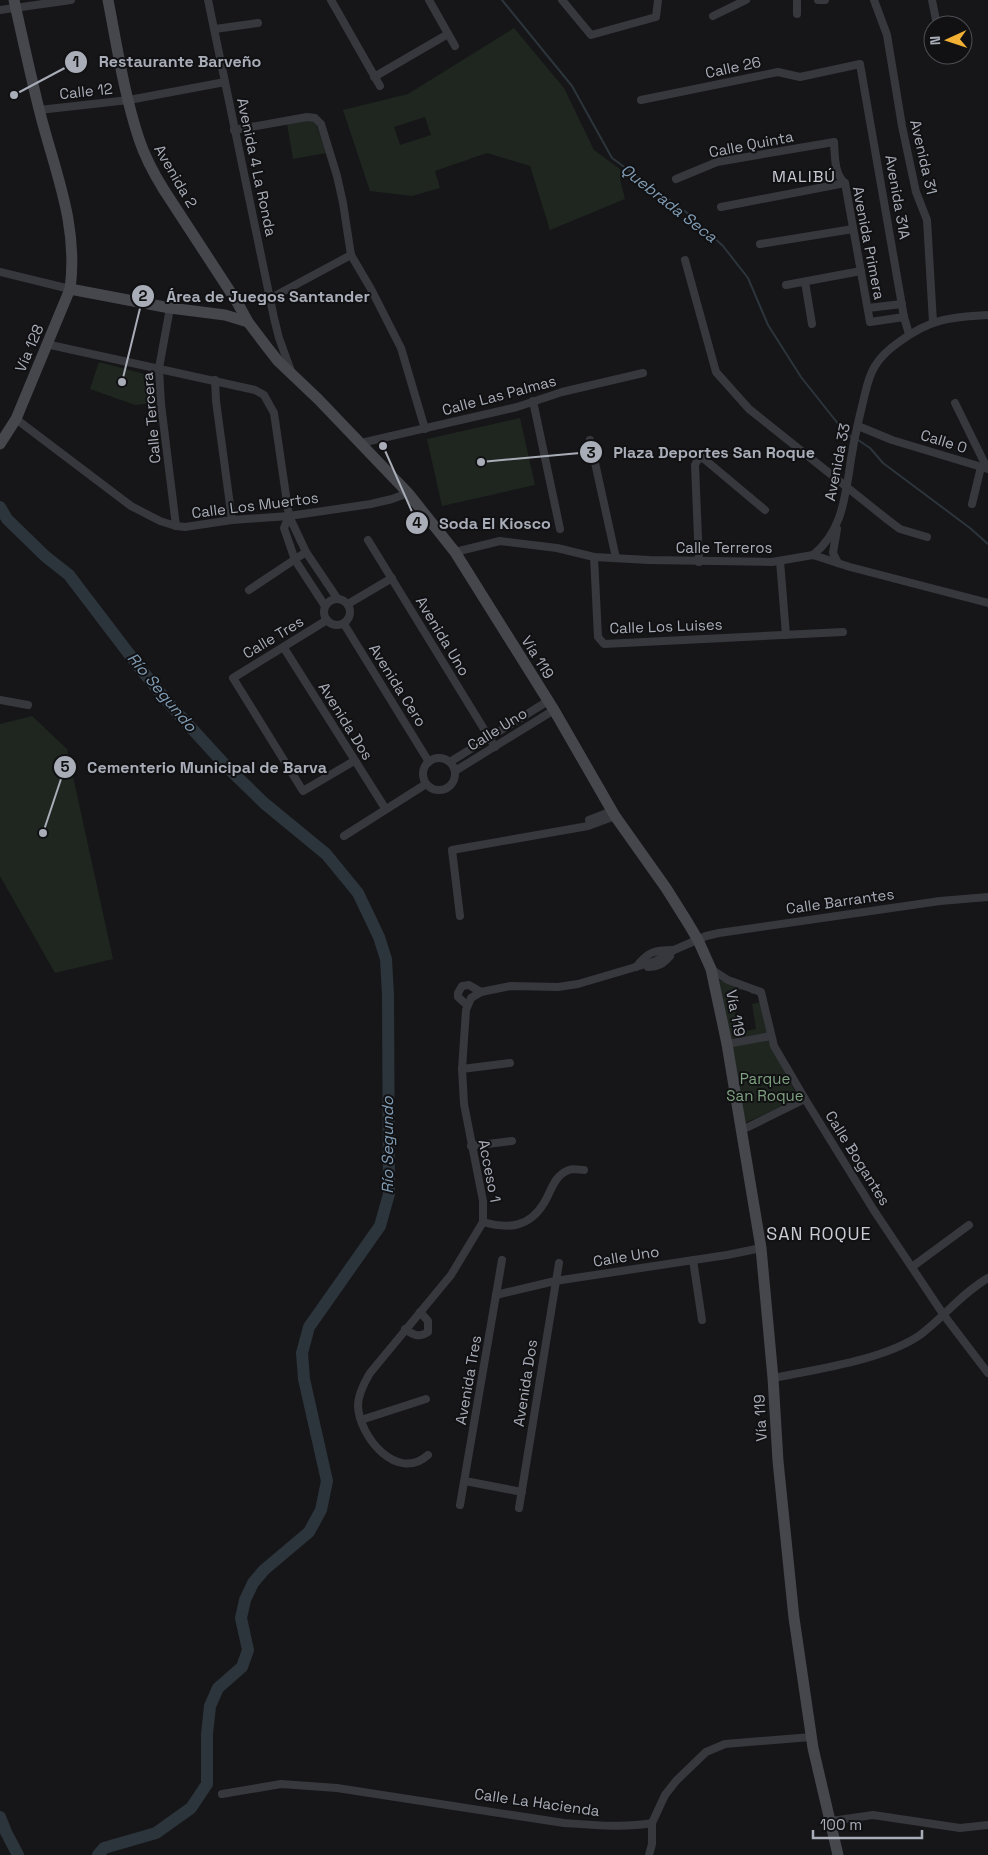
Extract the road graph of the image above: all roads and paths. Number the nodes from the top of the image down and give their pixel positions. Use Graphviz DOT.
graph roads {
  1 [pos="71,0"];
  2 [pos="108,0"];
  3 [pos="208,0"];
  4 [pos="331,0"];
  5 [pos="429,0"];
  6 [pos="562,0"];
  7 [pos="658,0"];
  8 [pos="746,0"];
  9 [pos="798,0"];
  10 [pos="818,0"];
  11 [pos="825,0"];
  12 [pos="874,0"];
  13 [pos="932,0"];
  14 [pos="15,4"];
  15 [pos="0,10"];
  16 [pos="797,14"];
  17 [pos="935,15"];
  18 [pos="713,16"];
  19 [pos="258,23"];
  20 [pos="215,29"];
  21 [pos="448,34"];
  22 [pos="455,46"];
  23 [pos="860,64"];
  24 [pos="374,77"];
  25 [pos="225,82"];
  26 [pos="380,86"];
  27 [pos="129,100"];
  28 [pos="641,100"];
  29 [pos="39,110"];
  30 [pos="234,130"];
  31 [pos="834,142"];
  32 [pos="676,179"];
  33 [pos="845,183"];
  34 [pos="721,208"];
  35 [pos="853,229"];
  36 [pos="760,244"];
  37 [pos="351,255"];
  38 [pos="686,260"];
  39 [pos="861,271"];
  40 [pos="0,272"];
  41 [pos="805,282"];
  42 [pos="786,285"];
  43 [pos="70,289"];
  44 [pos="270,298"];
  45 [pos="237,302"];
  46 [pos="902,304"];
  47 [pos="170,308"];
  48 [pos="868,308"];
  49 [pos="224,315"];
  50 [pos="988,315"];
  51 [pos="904,317"];
  52 [pos="248,322"];
  53 [pos="933,322"];
  54 [pos="812,324"];
  55 [pos="909,334"];
  56 [pos="279,338"];
  57 [pos="46,344"];
  58 [pos="267,348"];
  59 [pos="159,368"];
  60 [pos="643,373"];
  61 [pos="293,374"];
  62 [pos="215,380"];
  63 [pos="533,401"];
  64 [pos="955,403"];
  65 [pos="16,419"];
  66 [pos="858,426"];
  67 [pos="425,429"];
  68 [pos="590,440"];
  69 [pos="361,443"];
  70 [pos="0,444"];
  71 [pos="985,468"];
  72 [pos="846,487"];
  73 [pos="408,493"];
  74 [pos="972,504"];
  75 [pos="765,510"];
  76 [pos="289,516"];
  77 [pos="232,520"];
  78 [pos="838,521"];
  79 [pos="176,526"];
  80 [pos="560,528"];
  81 [pos="927,537"];
  82 [pos="368,540"];
  83 [pos="306,552"];
  84 [pos="455,552"];
  85 [pos="813,555"];
  86 [pos="594,558"];
  87 [pos="616,558"];
  88 [pos="295,560"];
  89 [pos="699,562"];
  90 [pos="780,562"];
  91 [pos="838,563"];
  92 [pos="392,578"];
  93 [pos="249,590"];
  94 [pos="337,598"];
  95 [pos="988,603"];
  96 [pos="348,604"];
  97 [pos="325,606"];
  98 [pos="327,620"];
  99 [pos="344,624"];
  100 [pos="843,632"];
  101 [pos="786,635"];
  102 [pos="284,648"];
  103 [pos="0,700"];
  104 [pos="28,705"];
  105 [pos="551,705"];
  106 [pos="489,738"];
  107 [pos="495,747"];
  108 [pos="354,761"];
  109 [pos="429,762"];
  110 [pos="450,762"];
  111 [pos="455,771"];
  112 [pos="426,784"];
  113 [pos="385,808"];
  114 [pos="614,814"];
  115 [pos="344,836"];
  116 [pos="988,897"];
  117 [pos="460,916"];
  118 [pos="698,940"];
  119 [pos="711,969"];
  120 [pos="481,992"];
  121 [pos="467,1005"];
  122 [pos="771,1036"];
  123 [pos="727,1044"];
  124 [pos="510,1063"];
  125 [pos="462,1069"];
  126 [pos="805,1100"];
  127 [pos="742,1130"];
  128 [pos="512,1141"];
  129 [pos="471,1146"];
  130 [pos="584,1170"];
  131 [pos="483,1222"];
  132 [pos="969,1225"];
  133 [pos="761,1248"];
  134 [pos="502,1260"];
  135 [pos="693,1260"];
  136 [pos="559,1263"];
  137 [pos="912,1267"];
  138 [pos="988,1278"];
  139 [pos="555,1281"];
  140 [pos="496,1296"];
  141 [pos="420,1312"];
  142 [pos="943,1314"];
  143 [pos="702,1320"];
  144 [pos="405,1329"];
  145 [pos="988,1373"];
  146 [pos="773,1378"];
  147 [pos="426,1399"];
  148 [pos="361,1420"];
  149 [pos="428,1455"];
  150 [pos="465,1481"];
  151 [pos="522,1492"];
  152 [pos="460,1506"];
  153 [pos="519,1508"];
  154 [pos="812,1737"];
  155 [pos="222,1794"];
  156 [pos="831,1821"];
  157 [pos="652,1823"];
  158 [pos="988,1826"];
  159 [pos="649,1855"];
  160 [pos="838,1855"];
  1 -- 14 [label="street"];
  2 -- 27 [label="main road, Avenida 2"];
  3 -- 20 [label="street, Avenida 4 La Ronda"];
  4 -- 24 [label="street"];
  5 -- 21 [label="street"];
  6 -- 7 [label="street"];
  8 -- 18 [label="street"];
  9 -- 16 [label="street"];
  10 -- 11 [label="street"];
  12 -- 53 [label="street, Avenida 31"];
  13 -- 17 [label="street"];
  14 -- 15 [label="street"];
  14 -- 29 [label="main road, Vía 128"];
  19 -- 20 [label="street"];
  20 -- 25 [label="street, Avenida 4 La Ronda"];
  21 -- 22 [label="street"];
  21 -- 24 [label="street"];
  23 -- 28 [label="street, Calle 26"];
  23 -- 46 [label="street, Avenida 31A"];
  24 -- 26 [label="street"];
  25 -- 27 [label="street, Calle 12"];
  25 -- 30 [label="street, Avenida 4 La Ronda"];
  27 -- 29 [label="street, Calle 12"];
  27 -- 45 [label="main road, Avenida 2"];
  29 -- 43 [label="main road, Vía 128"];
  30 -- 37 [label="street"];
  30 -- 44 [label="street, Avenida 4 La Ronda"];
  31 -- 32 [label="street, Calle Quinta"];
  31 -- 33 [label="street, Avenida Primera"];
  33 -- 34 [label="street"];
  33 -- 35 [label="street, Avenida Primera"];
  35 -- 36 [label="street"];
  35 -- 39 [label="street, Avenida Primera"];
  37 -- 44 [label="street"];
  37 -- 67 [label="street"];
  38 -- 72 [label="street"];
  39 -- 41 [label="street"];
  39 -- 48 [label="street, Avenida Primera"];
  40 -- 43 [label="street"];
  41 -- 42 [label="street"];
  41 -- 54 [label="street"];
  43 -- 47 [label="main road"];
  43 -- 57 [label="main road, Vía 128"];
  44 -- 56 [label="street, Avenida 4 La Ronda"];
  45 -- 49 [label="main road"];
  45 -- 52 [label="main road, Avenida 2"];
  46 -- 48 [label="street"];
  46 -- 51 [label="street, Avenida 31A"];
  47 -- 49 [label="main road"];
  47 -- 59 [label="street, Calle Tercera"];
  48 -- 51 [label="street, Avenida Primera"];
  49 -- 52 [label="main road"];
  50 -- 53 [label="street, Avenida 33"];
  51 -- 55 [label="street, Avenida 31A"];
  52 -- 58 [label="main road, Vía 119"];
  53 -- 55 [label="street, Avenida 33"];
  55 -- 66 [label="street, Avenida 33"];
  56 -- 58 [label="street"];
  56 -- 61 [label="street, Avenida 4 La Ronda"];
  57 -- 59 [label="street"];
  57 -- 65 [label="main road, Vía 128"];
  58 -- 61 [label="main road, Vía 119"];
  59 -- 62 [label="street"];
  59 -- 79 [label="street, Calle Tercera"];
  60 -- 63 [label="street, Calle Las Palmas"];
  61 -- 69 [label="main road, Vía 119"];
  62 -- 76 [label="street"];
  62 -- 77 [label="street"];
  63 -- 67 [label="street, Calle Las Palmas"];
  63 -- 80 [label="street"];
  64 -- 71 [label="street"];
  65 -- 70 [label="main road, Vía 128"];
  65 -- 79 [label="street, Calle Los Muertos"];
  66 -- 71 [label="street, Calle 0"];
  66 -- 72 [label="street, Avenida 33"];
  67 -- 69 [label="street, Calle Las Palmas"];
  68 -- 87 [label="street"];
  69 -- 73 [label="main road, Vía 119"];
  71 -- 74 [label="street"];
  72 -- 78 [label="street, Avenida 33"];
  72 -- 81 [label="street"];
  73 -- 76 [label="street, Calle Los Muertos"];
  73 -- 84 [label="main road, Vía 119"];
  75 -- 89 [label="street"];
  76 -- 77 [label="street, Calle Los Muertos"];
  76 -- 83 [label="street"];
  76 -- 88 [label="street"];
  77 -- 79 [label="street, Calle Los Muertos"];
  78 -- 85 [label="street, Avenida 33"];
  78 -- 91 [label="street"];
  82 -- 92 [label="street, Avenida Uno"];
  83 -- 88 [label="street"];
  83 -- 94 [label="street"];
  84 -- 86 [label="street, Calle Terreros"];
  84 -- 105 [label="main road, Vía 119"];
  85 -- 90 [label="street, Calle Terreros"];
  85 -- 91 [label="street, Calle Terreros"];
  86 -- 87 [label="street, Calle Terreros"];
  86 -- 101 [label="street, Calle Los Luises"];
  87 -- 89 [label="street, Calle Terreros"];
  88 -- 93 [label="street"];
  88 -- 97 [label="street"];
  89 -- 90 [label="street, Calle Terreros"];
  90 -- 101 [label="street"];
  91 -- 95 [label="street, Calle Terreros"];
  92 -- 96 [label="street"];
  92 -- 106 [label="street, Avenida Uno"];
  94 -- 96 [label="street"];
  94 -- 97 [label="street"];
  96 -- 99 [label="street"];
  97 -- 98 [label="street"];
  98 -- 99 [label="street"];
  98 -- 102 [label="street, Calle Tres"];
  99 -- 109 [label="street, Avenida Cero"];
  100 -- 101 [label="street, Calle Los Luises"];
  102 -- 108 [label="street, Avenida Dos"];
  102 -- 108 [label="street, Calle Tres"];
  103 -- 104 [label="street"];
  105 -- 106 [label="street, Calle Uno"];
  105 -- 107 [label="street, Calle Uno"];
  105 -- 114 [label="main road, Vía 119"];
  106 -- 107 [label="street, Avenida Uno"];
  106 -- 110 [label="street, Calle Uno"];
  107 -- 111 [label="street, Calle Uno"];
  108 -- 113 [label="street, Avenida Dos"];
  109 -- 110 [label="street"];
  109 -- 112 [label="street"];
  110 -- 111 [label="street"];
  111 -- 112 [label="street"];
  112 -- 113 [label="street"];
  113 -- 115 [label="street"];
  114 -- 117 [label="street"];
  114 -- 118 [label="main road, Vía 119"];
  116 -- 118 [label="street, Calle Barrantes"];
  118 -- 119 [label="main road, Vía 119"];
  118 -- 120 [label="street"];
  119 -- 122 [label="street, Calle Bogantes"];
  119 -- 123 [label="main road, Vía 119"];
  120 -- 121 [label="street"];
  120 -- 121 [label="street, Acceso 1"];
  121 -- 125 [label="street, Acceso 1"];
  122 -- 123 [label="street"];
  122 -- 126 [label="street, Calle Bogantes"];
  123 -- 127 [label="main road, Vía 119"];
  124 -- 125 [label="street"];
  125 -- 129 [label="street, Acceso 1"];
  126 -- 127 [label="street"];
  126 -- 137 [label="street, Calle Bogantes"];
  127 -- 133 [label="main road, Vía 119"];
  128 -- 129 [label="street"];
  129 -- 131 [label="street, Acceso 1"];
  130 -- 131 [label="street"];
  131 -- 141 [label="street, Acceso 1"];
  132 -- 137 [label="street"];
  133 -- 135 [label="street, Calle Uno"];
  133 -- 146 [label="main road, Vía 119"];
  134 -- 140 [label="street, Avenida Tres"];
  135 -- 139 [label="street, Calle Uno"];
  135 -- 143 [label="street"];
  136 -- 139 [label="street, Avenida Dos"];
  137 -- 142 [label="street, Calle Bogantes"];
  138 -- 142 [label="street"];
  139 -- 140 [label="street, Calle Uno"];
  139 -- 151 [label="street, Avenida Dos"];
  140 -- 150 [label="street, Avenida Tres"];
  141 -- 144 [label="street, Acceso 1"];
  141 -- 144 [label="street"];
  142 -- 145 [label="street, Calle Bogantes"];
  142 -- 146 [label="street"];
  144 -- 148 [label="street, Acceso 1"];
  146 -- 154 [label="main road, Vía 119"];
  147 -- 148 [label="street"];
  148 -- 149 [label="street, Acceso 1"];
  150 -- 151 [label="street"];
  150 -- 152 [label="street, Avenida Tres"];
  151 -- 153 [label="street, Avenida Dos"];
  154 -- 156 [label="main road, Vía 119"];
  154 -- 157 [label="street"];
  155 -- 157 [label="street, Calle La Hacienda"];
  156 -- 158 [label="street"];
  156 -- 160 [label="main road, Vía 119"];
  157 -- 159 [label="street"];
}
